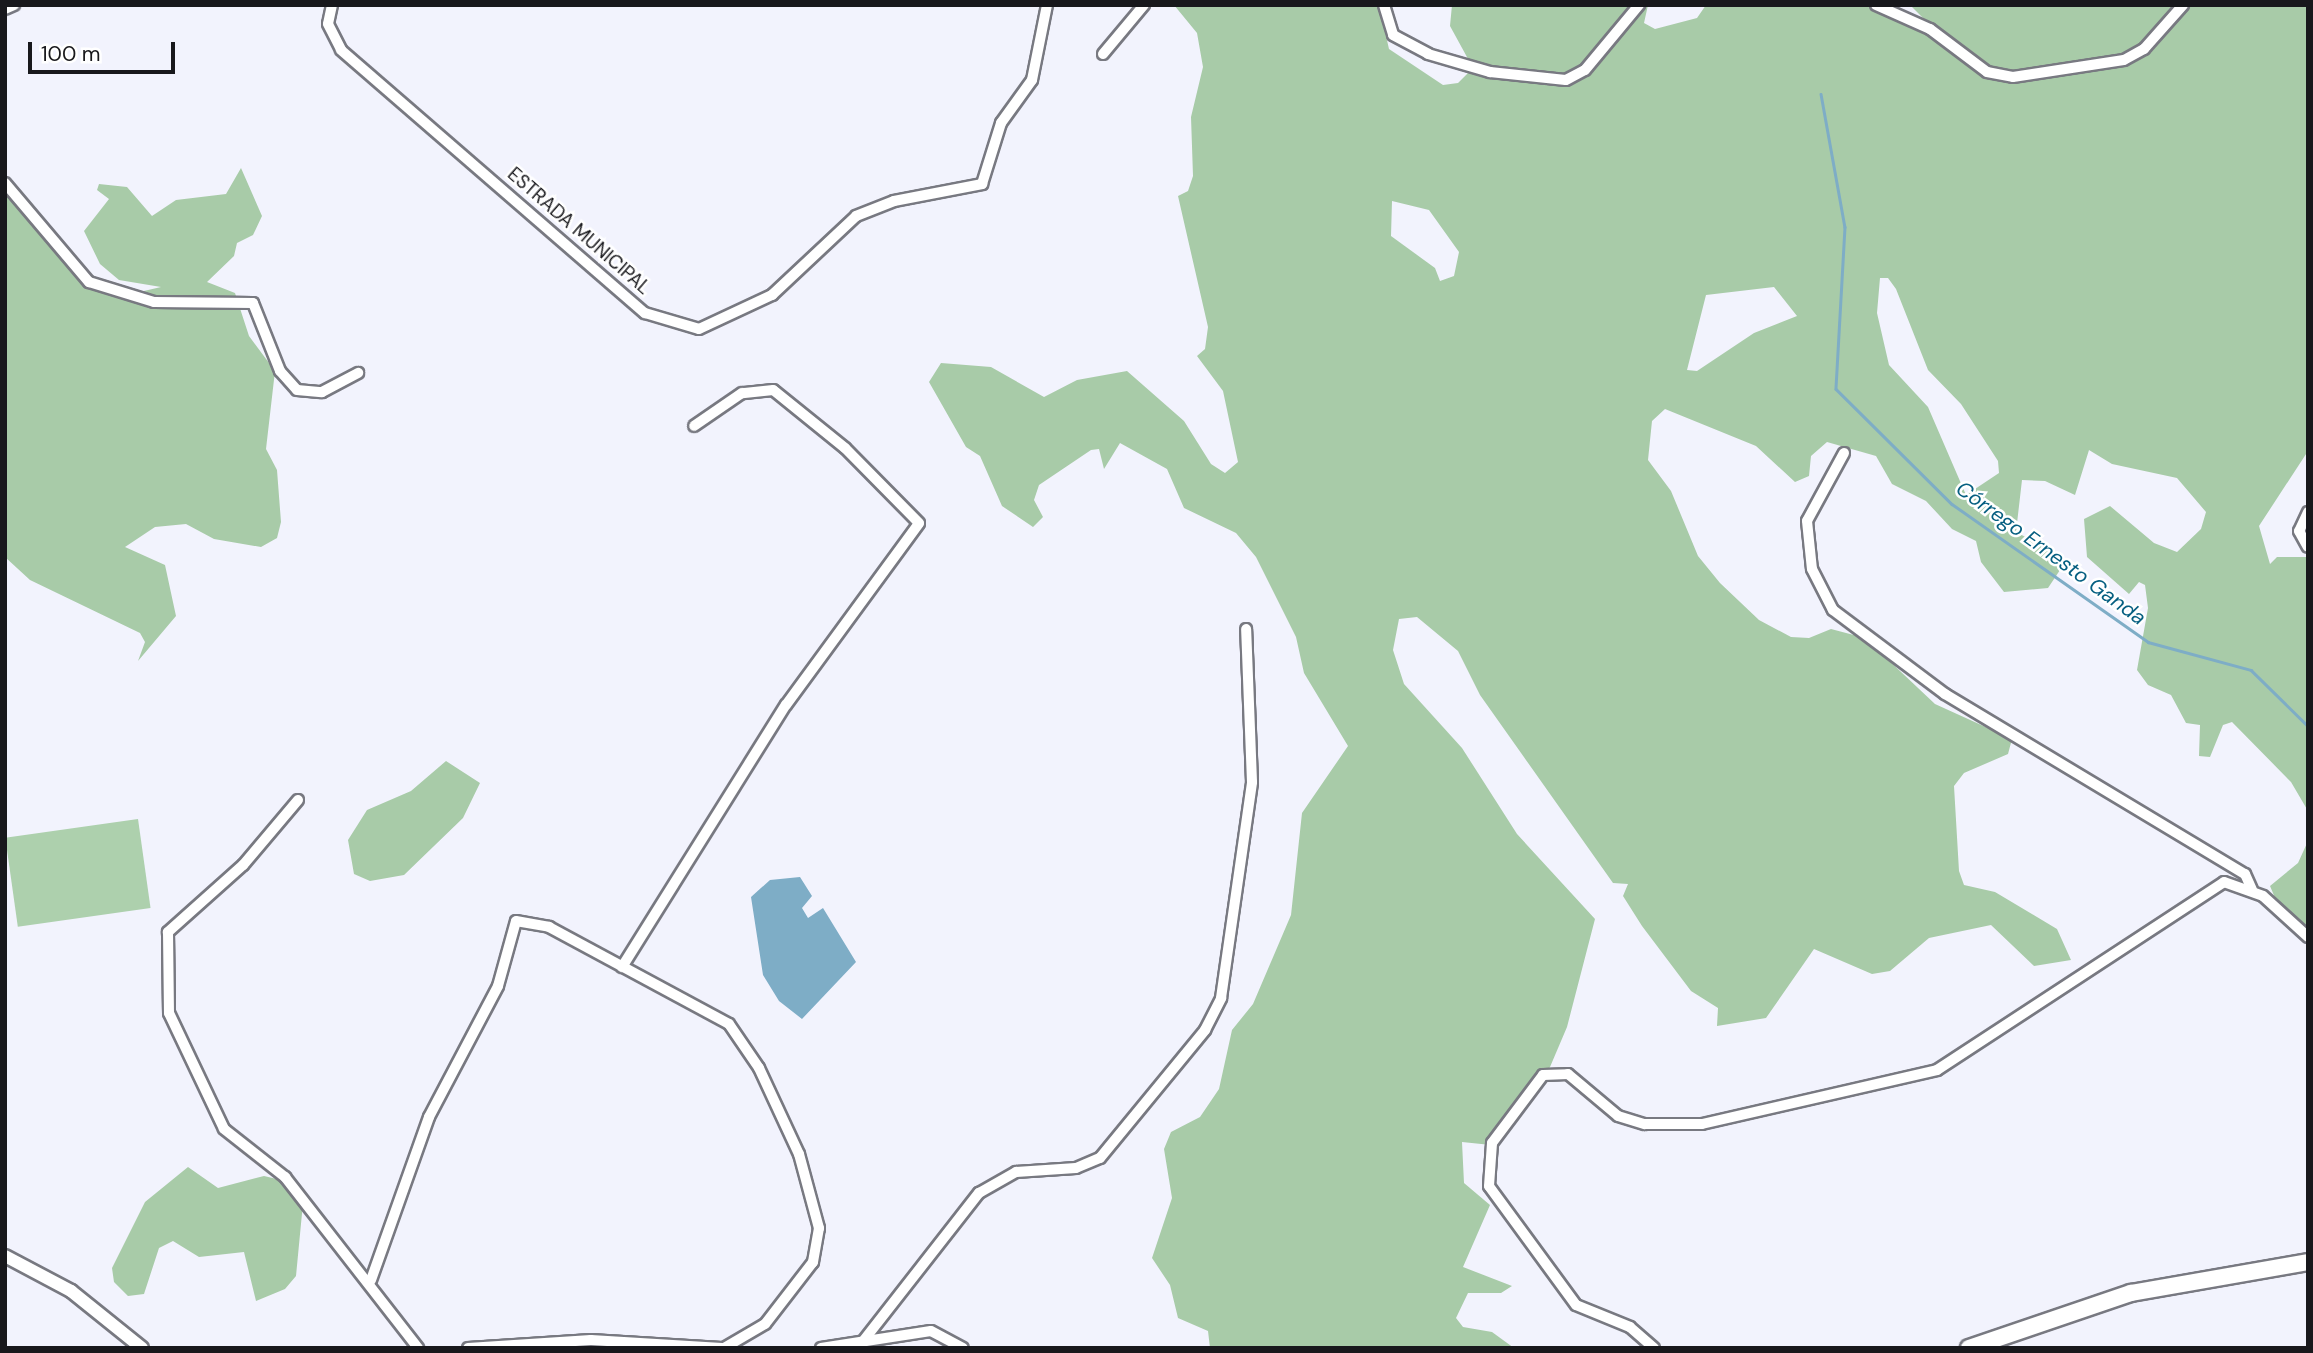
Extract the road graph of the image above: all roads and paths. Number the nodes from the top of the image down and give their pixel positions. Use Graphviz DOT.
graph roads {
  1 [pos="14,5"];
  2 [pos="332,5"];
  3 [pos="1047,5"];
  4 [pos="1144,5"];
  5 [pos="1384,5"];
  6 [pos="1639,5"];
  7 [pos="1877,5"];
  8 [pos="2183,5"];
  9 [pos="5,9"];
  10 [pos="1103,54"];
  11 [pos="5,183"];
  12 [pos="358,373"];
  13 [pos="694,426"];
  14 [pos="1844,453"];
  15 [pos="2308,512"];
  16 [pos="2308,547"];
  17 [pos="1246,629"];
  18 [pos="298,800"];
  19 [pos="2252,890"];
  20 [pos="2308,937"];
  21 [pos="622,967"];
  22 [pos="5,1256"];
  23 [pos="2308,1262"];
  24 [pos="371,1280"];
  25 [pos="864,1340"];
  26 [pos="142,1348"];
  27 [pos="418,1348"];
  28 [pos="468,1348"];
  29 [pos="723,1348"];
  30 [pos="821,1348"];
  31 [pos="963,1348"];
  32 [pos="1654,1348"];
  33 [pos="1969,1348"];
  1 -- 9 [label="street"];
  2 -- 3 [label="street, ESTRADA MUNICIPAL"];
  4 -- 10 [label="street"];
  5 -- 6 [label="street"];
  7 -- 8 [label="street"];
  11 -- 12 [label="street"];
  13 -- 21 [label="street"];
  14 -- 19 [label="street"];
  15 -- 16 [label="street"];
  17 -- 25 [label="street"];
  18 -- 24 [label="street"];
  19 -- 20 [label="street"];
  19 -- 32 [label="street"];
  21 -- 24 [label="street"];
  21 -- 29 [label="street"];
  22 -- 26 [label="street"];
  23 -- 33 [label="main road"];
  24 -- 27 [label="street"];
  25 -- 30 [label="street"];
  25 -- 31 [label="street"];
  28 -- 29 [label="street"];
}
